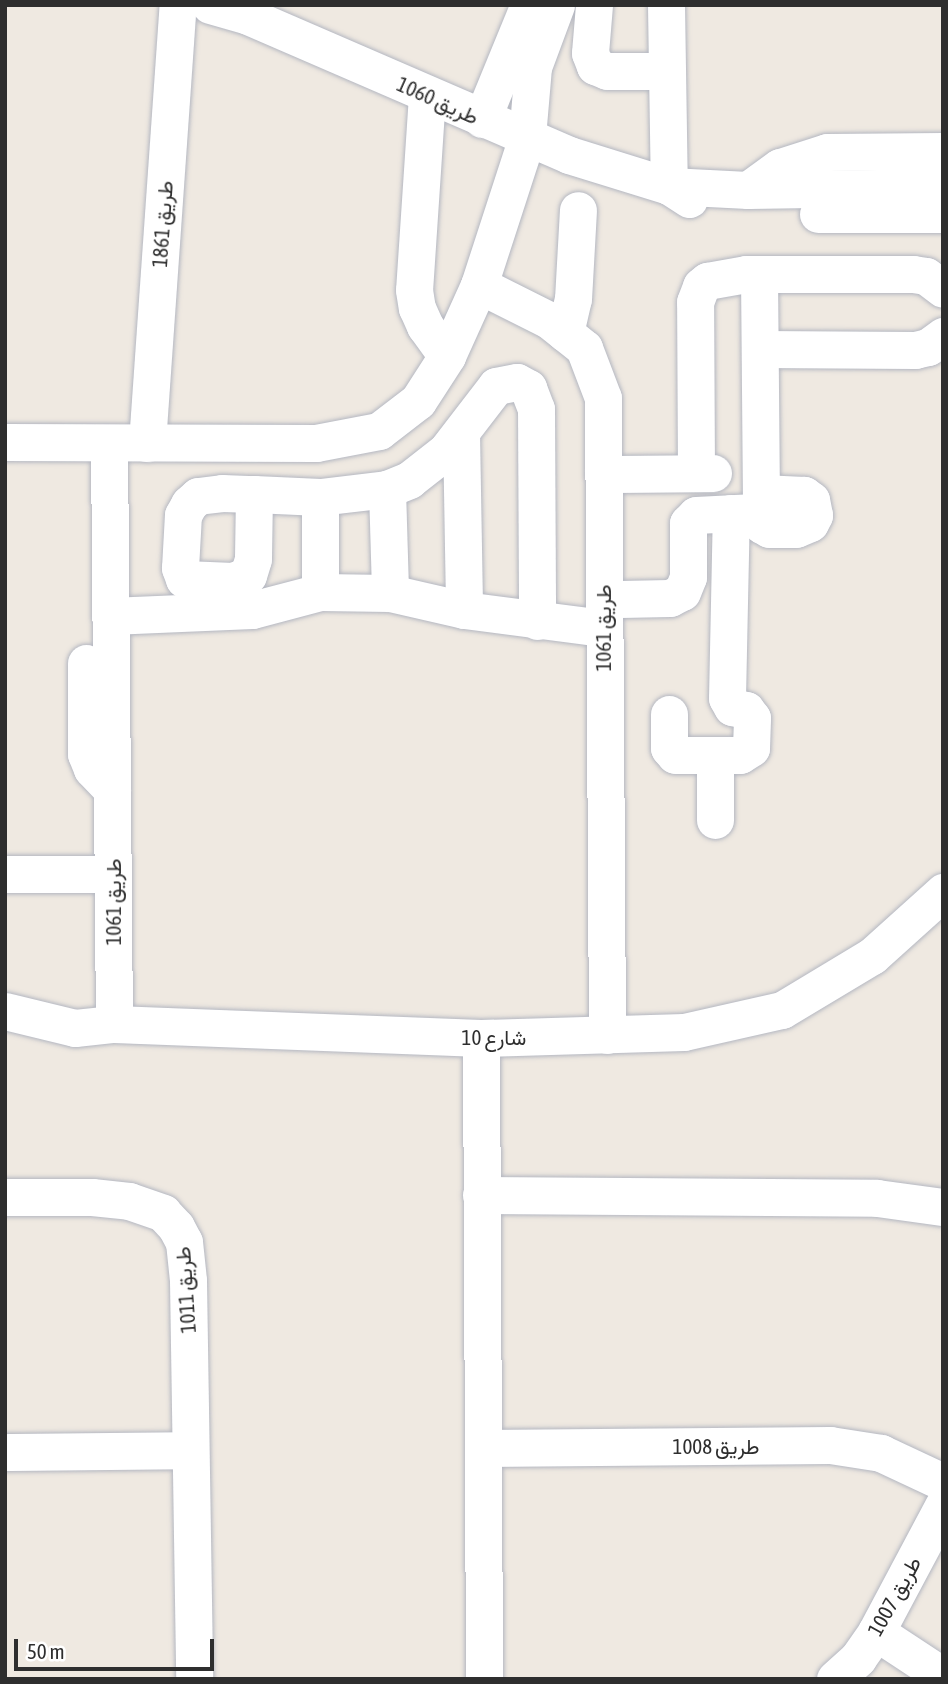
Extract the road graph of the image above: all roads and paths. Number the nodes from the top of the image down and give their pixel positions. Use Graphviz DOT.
graph roads {
  1 [pos="178,5"];
  2 [pos="210,5"];
  3 [pos="529,5"];
  4 [pos="556,5"];
  5 [pos="594,5"];
  6 [pos="666,5"];
  7 [pos="667,71"];
  8 [pos="427,95"];
  9 [pos="482,119"];
  10 [pos="527,136"];
  11 [pos="943,151"];
  12 [pos="669,186"];
  13 [pos="943,187"];
  14 [pos="748,190"];
  15 [pos="578,210"];
  16 [pos="943,214"];
  17 [pos="759,274"];
  18 [pos="479,285"];
  19 [pos="943,289"];
  20 [pos="565,333"];
  21 [pos="943,335"];
  22 [pos="760,349"];
  23 [pos="447,356"];
  24 [pos="461,433"];
  25 [pos="5,442"];
  26 [pos="109,443"];
  27 [pos="146,443"];
  28 [pos="603,474"];
  29 [pos="387,489"];
  30 [pos="254,494"];
  31 [pos="320,497"];
  32 [pos="751,506"];
  33 [pos="110,554"];
  34 [pos="320,592"];
  35 [pos="390,593"];
  36 [pos="464,610"];
  37 [pos="611,614"];
  38 [pos="110,616"];
  39 [pos="537,621"];
  40 [pos="669,715"];
  41 [pos="715,755"];
  42 [pos="112,790"];
  43 [pos="715,820"];
  44 [pos="5,874"];
  45 [pos="113,874"];
  46 [pos="943,892"];
  47 [pos="5,1012"];
  48 [pos="114,1024"];
  49 [pos="607,1035"];
  50 [pos="481,1038"];
  51 [pos="481,1195"];
  52 [pos="5,1197"];
  53 [pos="943,1208"];
  54 [pos="483,1448"];
  55 [pos="188,1450"];
  56 [pos="5,1452"];
  57 [pos="943,1482"];
  58 [pos="943,1506"];
  59 [pos="876,1632"];
  60 [pos="943,1676"];
  61 [pos="194,1679"];
  62 [pos="484,1679"];
  63 [pos="835,1679"];
  1 -- 27 [label="street, طريق 1861"];
  2 -- 8 [label="street, طريق 1060"];
  3 -- 9 [label="street"];
  4 -- 10 [label="street"];
  5 -- 7 [label="street"];
  6 -- 7 [label="street"];
  7 -- 12 [label="street"];
  8 -- 9 [label="street, طريق 1060"];
  8 -- 23 [label="street"];
  9 -- 10 [label="street, طريق 1060"];
  10 -- 12 [label="street, طريق 1060"];
  10 -- 18 [label="street"];
  11 -- 14 [label="street"];
  12 -- 14 [label="street, طريق 1060"];
  12 -- 16 [label="street, طريق 1060"];
  13 -- 14 [label="street, طريق 1060"];
  15 -- 20 [label="street"];
  17 -- 19 [label="street"];
  17 -- 22 [label="street"];
  17 -- 28 [label="street"];
  18 -- 20 [label="street, طريق 1061"];
  18 -- 23 [label="street"];
  20 -- 28 [label="street, طريق 1061"];
  21 -- 22 [label="street"];
  22 -- 32 [label="street"];
  23 -- 27 [label="street"];
  24 -- 29 [label="street"];
  24 -- 36 [label="street"];
  24 -- 39 [label="street"];
  25 -- 26 [label="street"];
  26 -- 27 [label="street"];
  26 -- 33 [label="street, طريق 1061"];
  28 -- 37 [label="street, طريق 1061"];
  29 -- 31 [label="street"];
  29 -- 35 [label="street"];
  30 -- 31 [label="street"];
  31 -- 34 [label="street"];
  32 -- 37 [label="street"];
  32 -- 41 [label="street"];
  33 -- 38 [label="street, طريق 1061"];
  33 -- 42 [label="street"];
  34 -- 35 [label="street"];
  34 -- 38 [label="street"];
  35 -- 36 [label="street"];
  36 -- 39 [label="street"];
  37 -- 39 [label="street"];
  37 -- 49 [label="street, طريق 1061"];
  38 -- 42 [label="street, طريق 1061"];
  40 -- 41 [label="street"];
  41 -- 43 [label="street"];
  42 -- 45 [label="street, طريق 1061"];
  44 -- 45 [label="street"];
  45 -- 48 [label="street, طريق 1061"];
  46 -- 49 [label="street, شارع 10"];
  47 -- 48 [label="street, شارع 10"];
  48 -- 50 [label="street, شارع 10"];
  49 -- 50 [label="street, شارع 10"];
  50 -- 51 [label="street"];
  51 -- 53 [label="street"];
  51 -- 54 [label="street"];
  52 -- 55 [label="street, طريق 1011"];
  54 -- 57 [label="street, طريق 1008"];
  54 -- 62 [label="street"];
  55 -- 56 [label="street"];
  55 -- 61 [label="street, طريق 1011"];
  58 -- 59 [label="street, طريق 1007"];
  59 -- 60 [label="street"];
  59 -- 63 [label="street, طريق 1007"];
}
